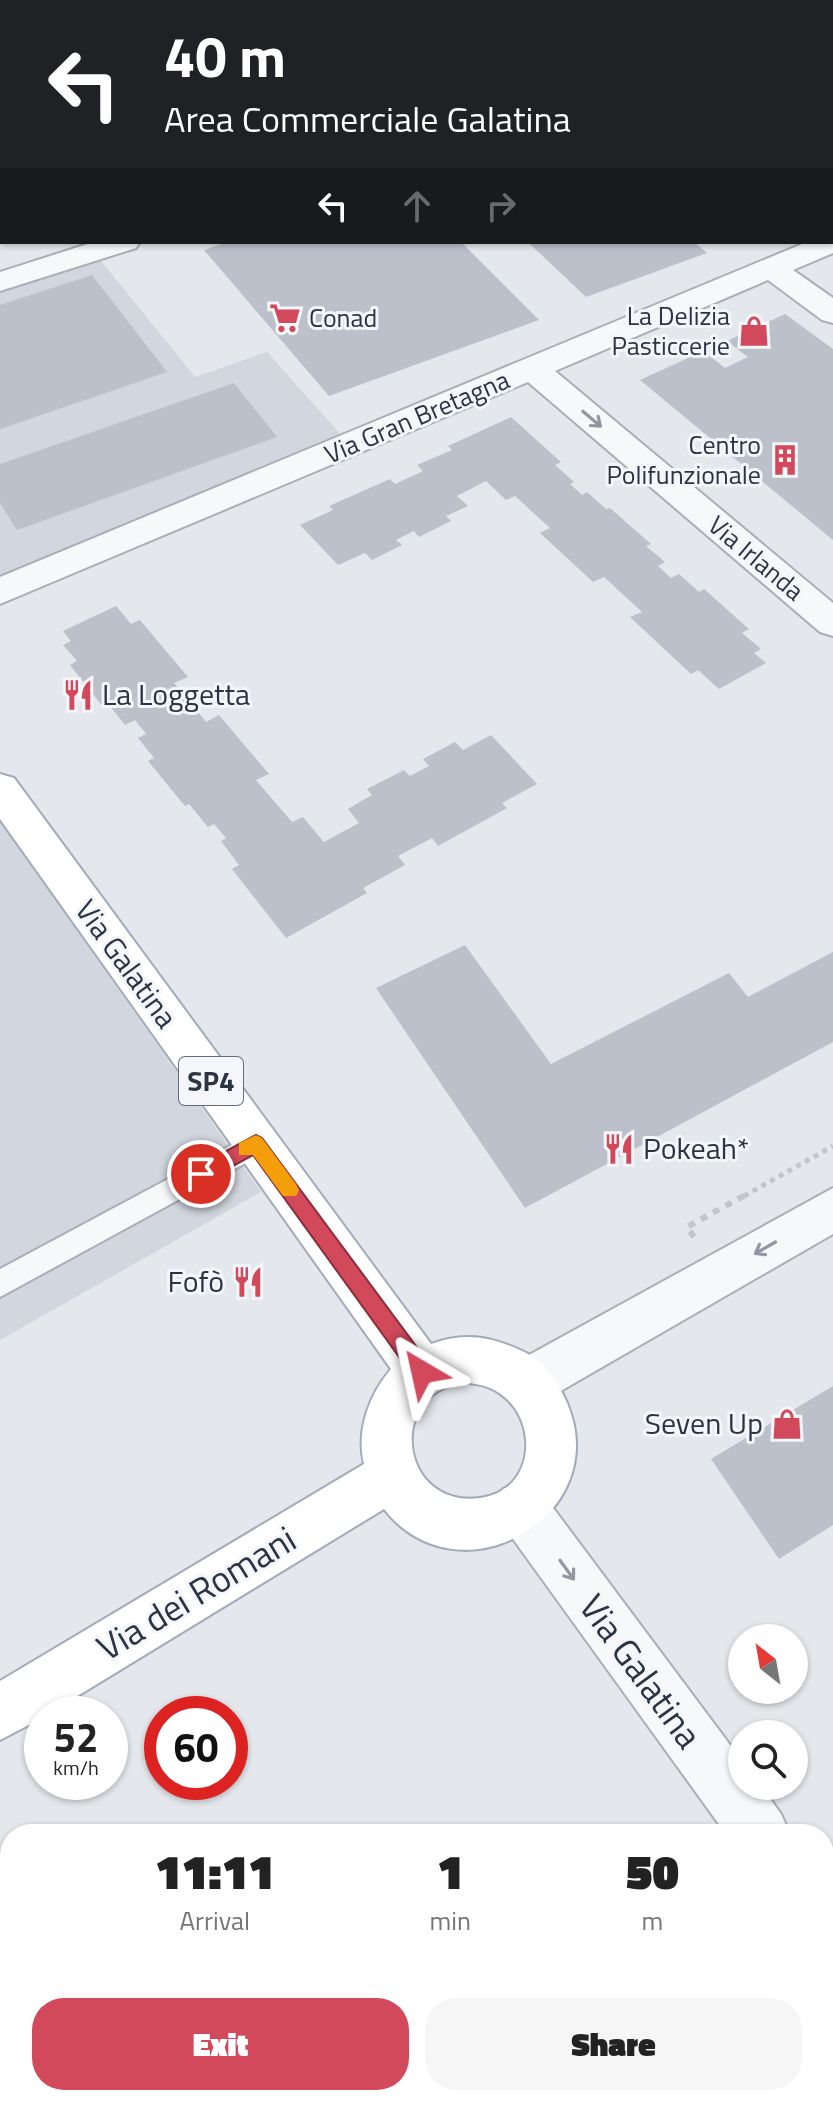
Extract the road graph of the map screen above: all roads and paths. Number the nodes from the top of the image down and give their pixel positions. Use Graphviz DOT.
graph roads {
  1 [pos="119,244"];
  2 [pos="828,244"];
  3 [pos="771,268"];
  4 [pos="0,282"];
  5 [pos="833,313"];
  6 [pos="532,368"];
  7 [pos="0,591"];
  8 [pos="833,623"];
  9 [pos="0,789"];
  10 [pos="256,1144"];
  11 [pos="833,1209"];
  12 [pos="0,1284"];
  13 [pos="422,1372"];
  14 [pos="527,1383"];
  15 [pos="393,1475"];
  16 [pos="521,1507"];
  17 [pos="0,1712"];
  18 [pos="754,1824"];
  1 -- 4 [label="street"];
  2 -- 3 [label="street, Via Gran Bretagna"];
  3 -- 5 [label="street"];
  3 -- 6 [label="street, Via Gran Bretagna"];
  6 -- 7 [label="street, Via Gran Bretagna"];
  6 -- 8 [label="street, Via Irlanda, one-way"];
  9 -- 10 [label="main road, Via Galatina / SP4"];
  10 -- 12 [label="lane"];
  10 -- 13 [label="main road, Via Galatina / SP4"];
  11 -- 14 [label="street, one-way"];
  13 -- 14 [label="main road"];
  13 -- 15 [label="main road"];
  14 -- 16 [label="main road"];
  15 -- 16 [label="main road"];
  15 -- 17 [label="main road, Via dei Romani"];
  16 -- 18 [label="street, Via Galatina, one-way"];
}
